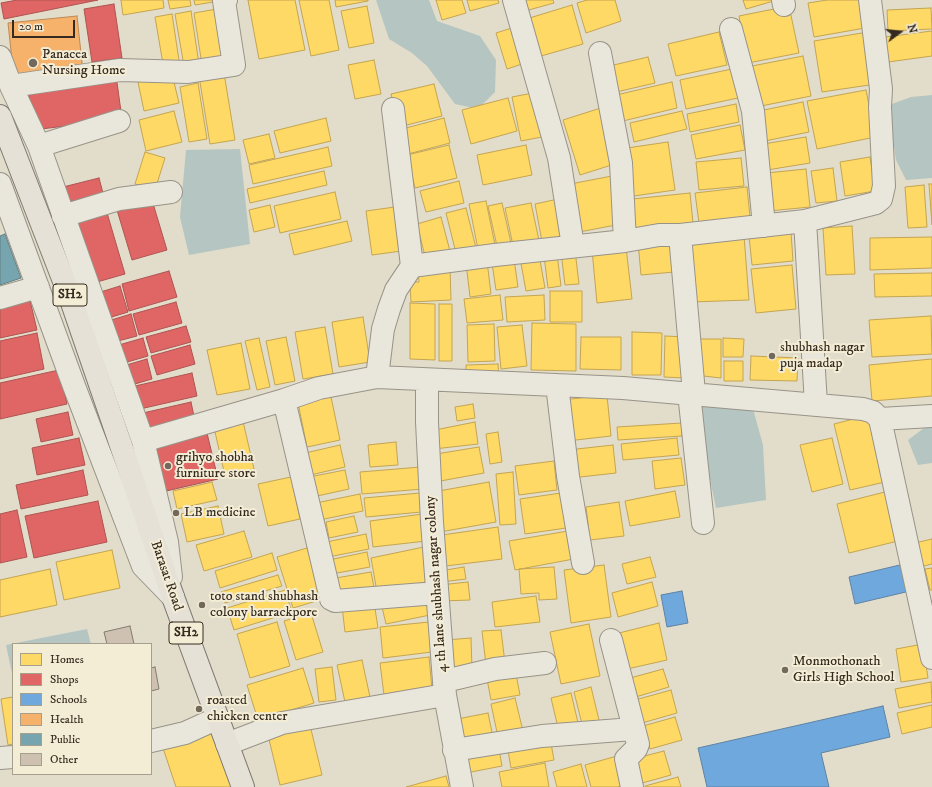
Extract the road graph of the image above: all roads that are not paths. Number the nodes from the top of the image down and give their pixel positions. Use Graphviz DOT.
graph roads {
  1 [pos="226,0"];
  2 [pos="514,0"];
  3 [pos="870,0"];
  4 [pos="731,29"];
  5 [pos="600,52"];
  6 [pos="0,58"];
  7 [pos="11,86"];
  8 [pos="393,109"];
  9 [pos="0,116"];
  10 [pos="119,121"];
  11 [pos="39,146"];
  12 [pos="171,192"];
  13 [pos="2,195"];
  14 [pos="63,216"];
  15 [pos="805,221"];
  16 [pos="764,226"];
  17 [pos="680,235"];
  18 [pos="625,241"];
  19 [pos="573,246"];
  20 [pos="412,266"];
  21 [pos="38,287"];
  22 [pos="0,298"];
  23 [pos="377,377"];
  24 [pos="427,380"];
  25 [pos="557,385"];
  26 [pos="692,393"];
  27 [pos="284,400"];
  28 [pos="816,404"];
  29 [pos="932,416"];
  30 [pos="880,419"];
  31 [pos="143,441"];
  32 [pos="703,523"];
  33 [pos="583,563"];
  34 [pos="437,593"];
  35 [pos="173,597"];
  36 [pos="611,640"];
  37 [pos="932,658"];
  38 [pos="544,663"];
  39 [pos="445,688"];
  40 [pos="218,718"];
  41 [pos="634,729"];
  42 [pos="152,741"];
  43 [pos="227,744"];
  44 [pos="454,750"];
  45 [pos="12,757"];
  46 [pos="0,758"];
  47 [pos="243,787"];
  48 [pos="462,787"];
  49 [pos="632,787"];
  1 -- 7 [label="street"];
  2 -- 19 [label="street"];
  3 -- 15 [label="street"];
  4 -- 16 [label="street"];
  5 -- 18 [label="street"];
  6 -- 7 [label="street"];
  7 -- 11 [label="street"];
  8 -- 20 [label="street"];
  9 -- 35 [label="main road, Barasat Road / SH2"];
  10 -- 11 [label="street"];
  11 -- 14 [label="street"];
  12 -- 14 [label="street"];
  13 -- 21 [label="street"];
  14 -- 31 [label="street"];
  15 -- 16 [label="street"];
  15 -- 28 [label="street"];
  16 -- 17 [label="street"];
  17 -- 18 [label="street"];
  17 -- 26 [label="street"];
  18 -- 19 [label="street"];
  19 -- 20 [label="street"];
  20 -- 23 [label="street"];
  21 -- 22 [label="street"];
  21 -- 35 [label="street"];
  23 -- 24 [label="street"];
  23 -- 27 [label="street"];
  24 -- 25 [label="street"];
  24 -- 34 [label="street, 4 th lane shubhash nagar colony"];
  25 -- 26 [label="street"];
  25 -- 33 [label="street"];
  26 -- 28 [label="street"];
  26 -- 32 [label="street"];
  27 -- 31 [label="street"];
  27 -- 34 [label="street"];
  28 -- 30 [label="street"];
  29 -- 30 [label="street"];
  30 -- 37 [label="street"];
  31 -- 35 [label="street"];
  34 -- 39 [label="street, 4 th lane shubhash nagar colony"];
  35 -- 40 [label="main road, Barasat Road / SH2"];
  36 -- 41 [label="street"];
  38 -- 39 [label="street"];
  39 -- 43 [label="street"];
  39 -- 44 [label="street, 4 th lane shubhash nagar colony"];
  40 -- 42 [label="street"];
  40 -- 43 [label="main road, Barasat Road / SH2"];
  41 -- 44 [label="street"];
  41 -- 49 [label="street"];
  43 -- 47 [label="main road, Barasat Road / SH2"];
  44 -- 48 [label="street, 4 th lane shubhash nagar colony"];
  45 -- 46 [label="street"];
}
